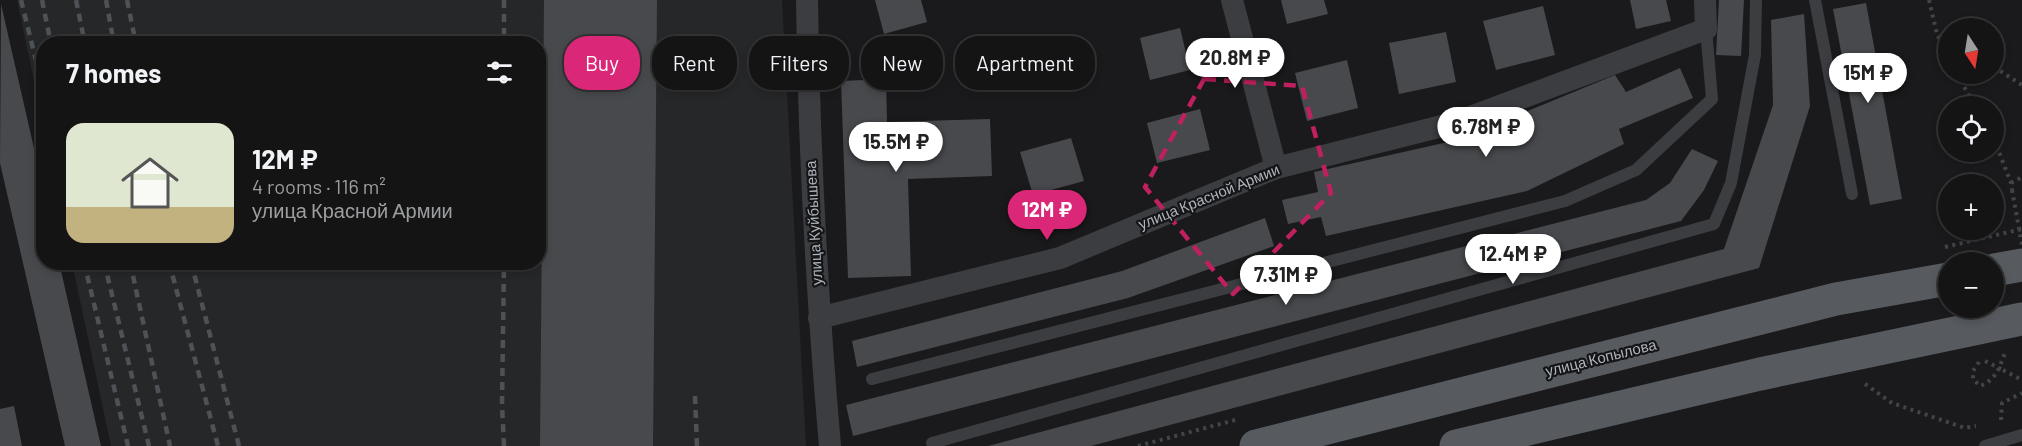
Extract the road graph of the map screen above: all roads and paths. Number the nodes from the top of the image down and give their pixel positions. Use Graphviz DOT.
graph roads {
  1 [pos="807,0"];
  2 [pos="1232,0"];
  3 [pos="1705,0"];
  4 [pos="1756,0"];
  5 [pos="1815,0"];
  6 [pos="1929,0"];
  7 [pos="1706,28"];
  8 [pos="1937,34"];
  9 [pos="2004,73"];
  10 [pos="2022,85"];
  11 [pos="2003,162"];
  12 [pos="1276,168"];
  13 [pos="2022,177"];
  14 [pos="2011,183"];
  15 [pos="1852,194"];
  16 [pos="2022,245"];
  17 [pos="2022,265"];
  18 [pos="2004,268"];
  19 [pos="1938,281"];
  20 [pos="819,318"];
  21 [pos="2022,319"];
  22 [pos="2006,350"];
  23 [pos="1985,361"];
  24 [pos="1977,362"];
  25 [pos="872,379"];
  26 [pos="2022,380"];
  27 [pos="2022,393"];
  28 [pos="1892,403"];
  29 [pos="2002,420"];
  30 [pos="1965,428"];
  31 [pos="2022,435"];
  32 [pos="932,443"];
  33 [pos="830,446"];
  34 [pos="1256,446"];
  35 [pos="1456,446"];
  36 [pos="1985,446"];
  1 -- 20 [label="street, улица Куйбышева"];
  2 -- 12 [label="street"];
  3 -- 7 [label="street"];
  4 -- 32 [label="lane"];
  5 -- 15 [label="lane"];
  6 -- 8 [label="path"];
  7 -- 12 [label="street, улица Красной Армии"];
  7 -- 25 [label="lane"];
  9 -- 10 [label="path"];
  11 -- 14 [label="path"];
  12 -- 20 [label="street, улица Красной Армии"];
  13 -- 14 [label="path"];
  14 -- 16 [label="path, bridge"];
  17 -- 18 [label="main road"];
  19 -- 34 [label="main road, улица Копылова"];
  20 -- 33 [label="street, улица Куйбышева"];
  21 -- 35 [label="main road"];
  22 -- 24 [label="path"];
  23 -- 26 [label="path, bridge"];
  27 -- 29 [label="path"];
  28 -- 30 [label="path"];
  31 -- 36 [label="lane"];
}
